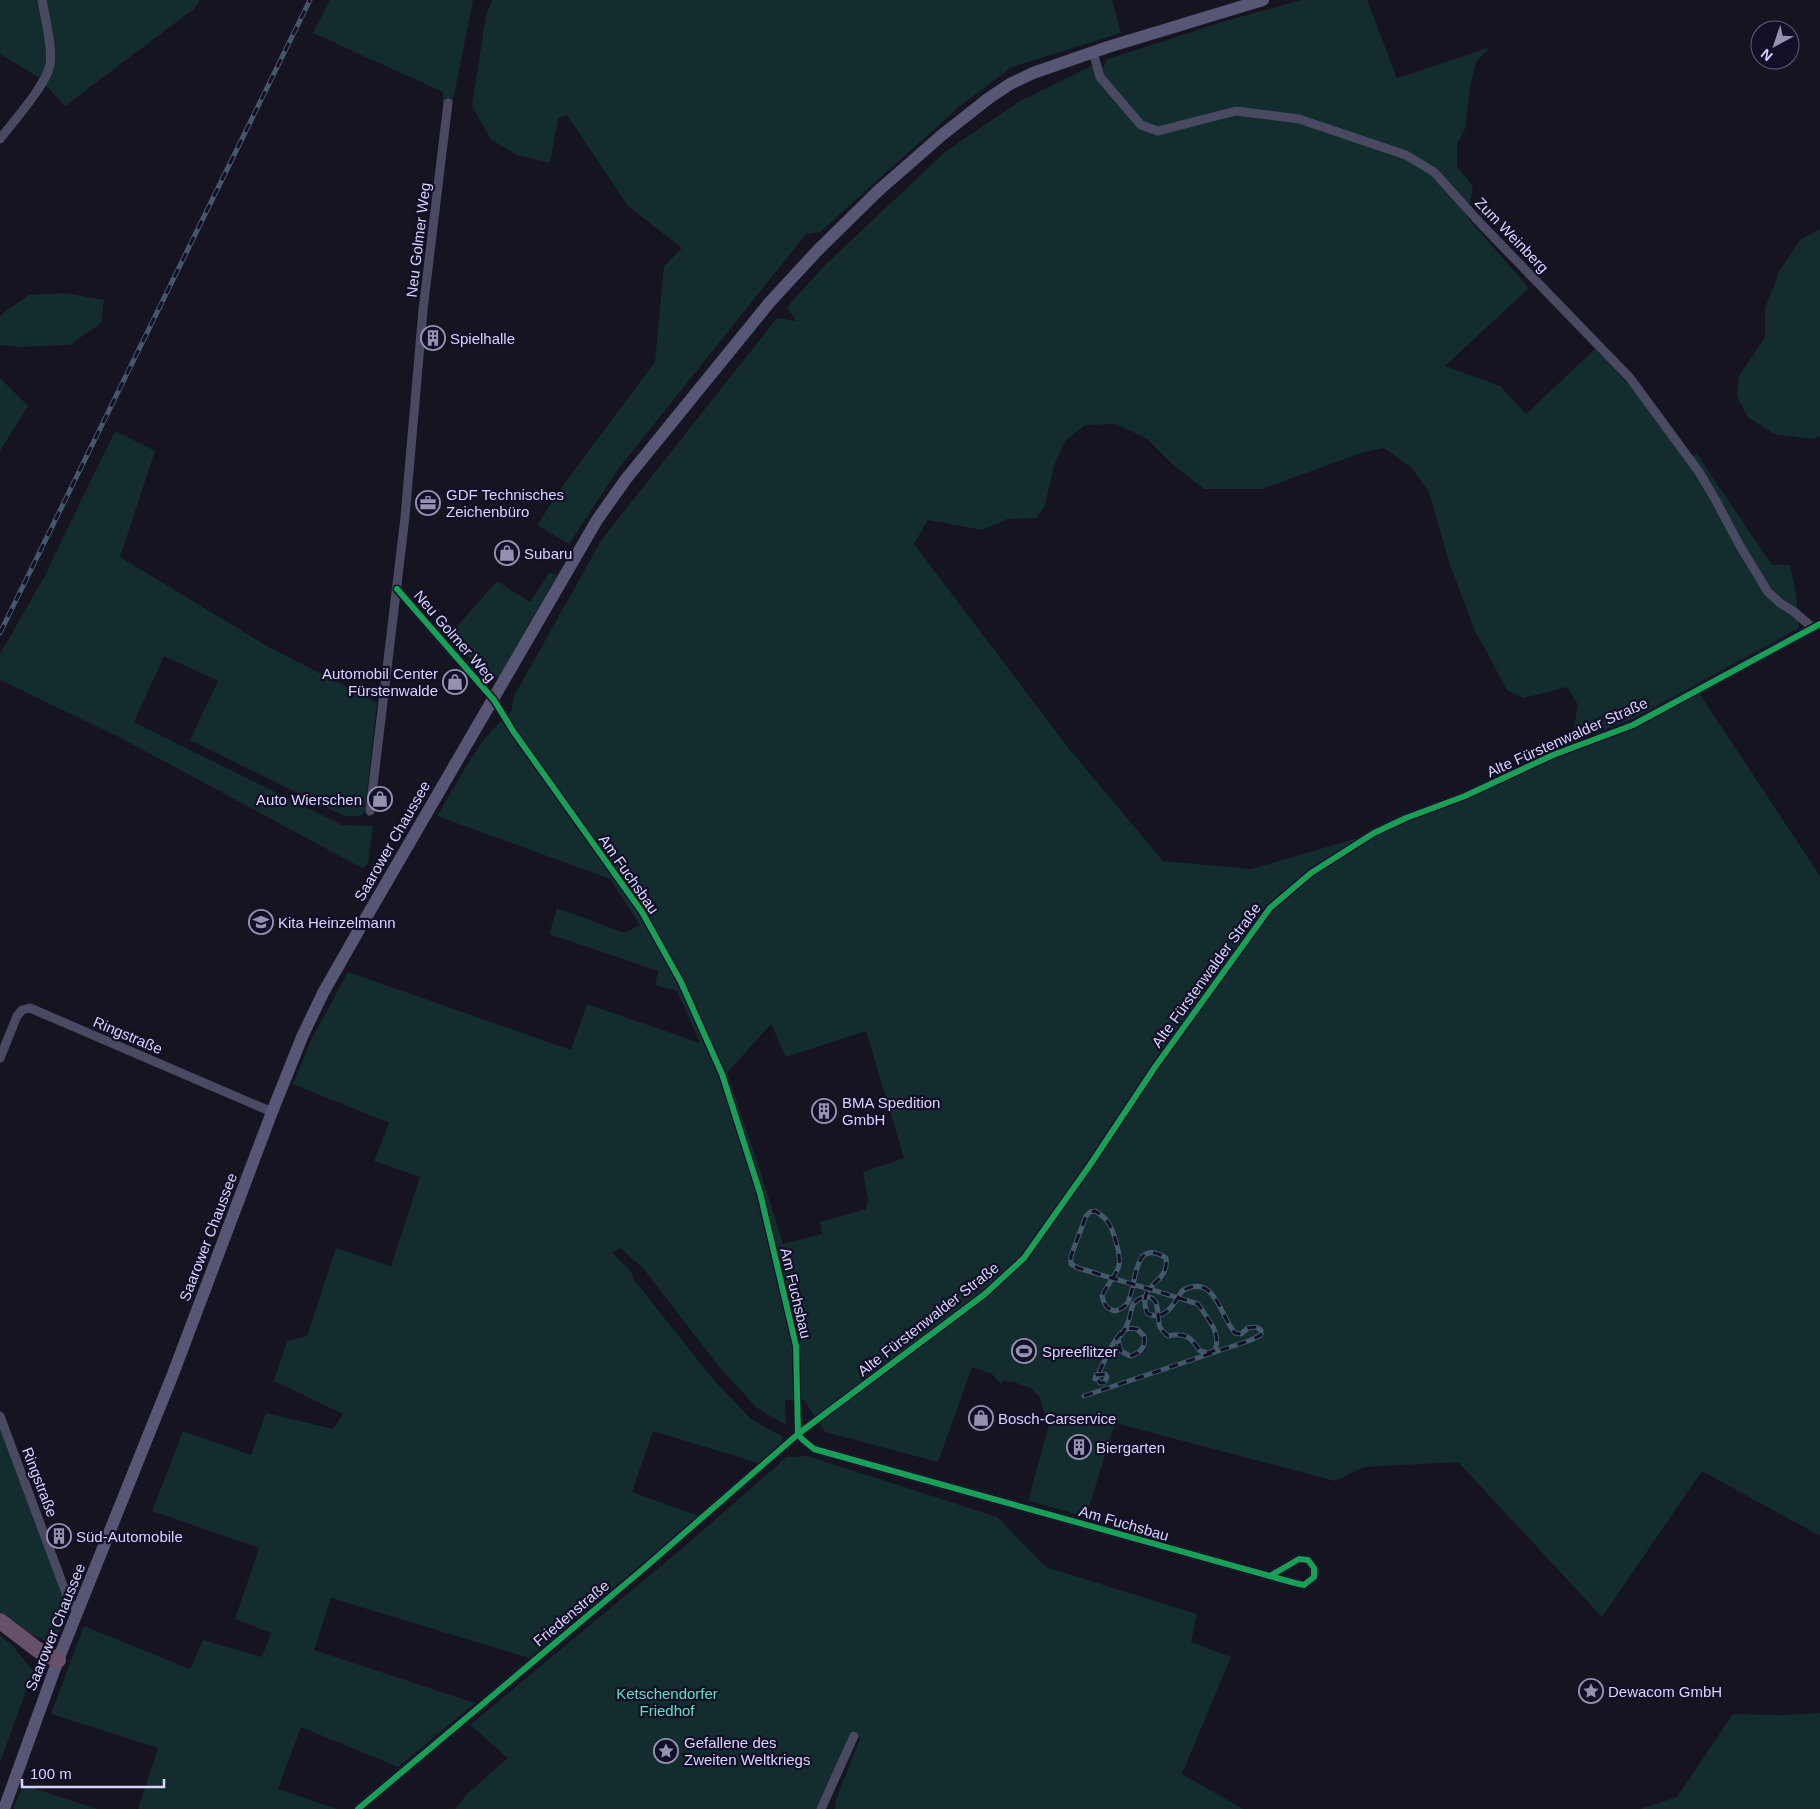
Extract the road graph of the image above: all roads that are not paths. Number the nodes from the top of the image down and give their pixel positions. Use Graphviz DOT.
graph roads {
  1 [pos="42,0"];
  2 [pos="1264,0"];
  3 [pos="1093,52"];
  4 [pos="448,103"];
  5 [pos="0,139"];
  6 [pos="397,589"];
  7 [pos="1816,626"];
  8 [pos="494,700"];
  9 [pos="370,812"];
  10 [pos="0,1058"];
  11 [pos="272,1112"];
  12 [pos="0,1416"];
  13 [pos="798,1434"];
  14 [pos="1270,1576"];
  15 [pos="79,1610"];
  16 [pos="0,1621"];
  17 [pos="58,1660"];
  18 [pos="854,1736"];
  19 [pos="4,1809"];
  20 [pos="358,1809"];
  21 [pos="821,1809"];
  1 -- 5 [label="street"];
  2 -- 3 [label="main road, Saarower Chaussee"];
  3 -- 7 [label="street, Zum Weinberg"];
  3 -- 8 [label="main road, Saarower Chaussee"];
  4 -- 6 [label="street, Neu Golmer Weg"];
  6 -- 8 [label="street, Neu Golmer Weg"];
  6 -- 9 [label="street, Neu Golmer Weg"];
  7 -- 13 [label="street, Alte Fürstenwalder Straße"];
  8 -- 11 [label="main road, Saarower Chaussee"];
  8 -- 13 [label="street, Am Fuchsbau"];
  10 -- 11 [label="street, Ringstraße"];
  11 -- 15 [label="main road, Saarower Chaussee"];
  12 -- 15 [label="street, Ringstraße"];
  13 -- 14 [label="street, Am Fuchsbau"];
  13 -- 20 [label="street, Friedenstraße"];
  14 -- 14 [label="street, Am Fuchsbau"];
  15 -- 17 [label="main road, Saarower Chaussee"];
  16 -- 17 [label="highway"];
  17 -- 19 [label="main road, Saarower Chaussee"];
  18 -- 21 [label="street"];
}
